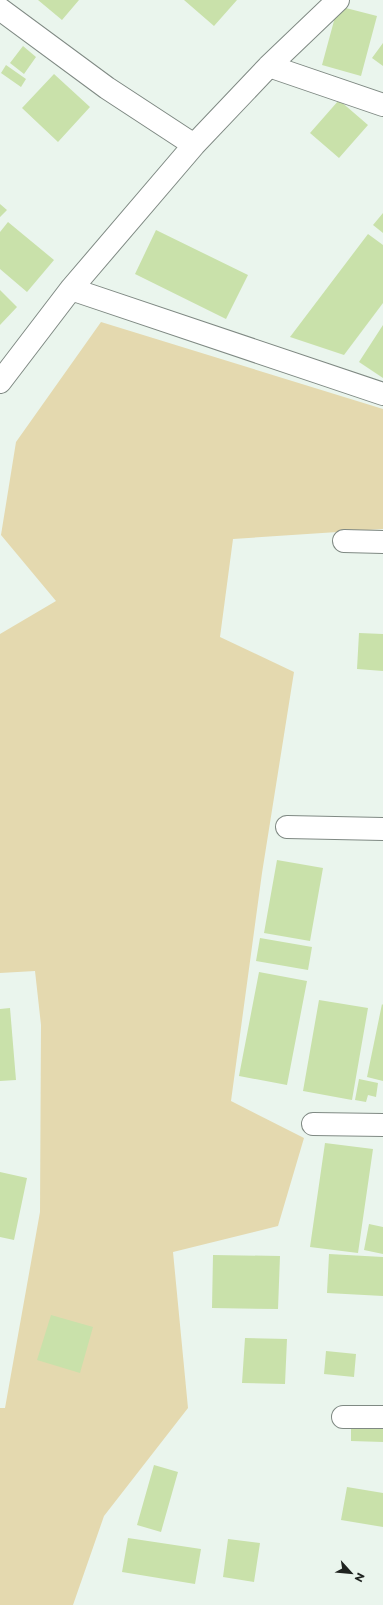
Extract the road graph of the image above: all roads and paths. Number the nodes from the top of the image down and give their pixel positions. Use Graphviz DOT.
graph roads {
  1 [pos="338,0"];
  2 [pos="0,9"];
  3 [pos="269,66"];
  4 [pos="383,105"];
  5 [pos="194,145"];
  6 [pos="71,289"];
  7 [pos="0,382"];
  8 [pos="383,394"];
  9 [pos="344,541"];
  10 [pos="383,542"];
  11 [pos="287,827"];
  12 [pos="383,829"];
  13 [pos="313,1124"];
  14 [pos="383,1125"];
  15 [pos="343,1417"];
  16 [pos="383,1417"];
  1 -- 3 [label="street"];
  2 -- 5 [label="street"];
  3 -- 4 [label="street"];
  3 -- 5 [label="street"];
  5 -- 6 [label="street"];
  6 -- 7 [label="street"];
  6 -- 8 [label="street"];
  9 -- 10 [label="street"];
  11 -- 12 [label="street"];
  13 -- 14 [label="street"];
  15 -- 16 [label="street"];
}
